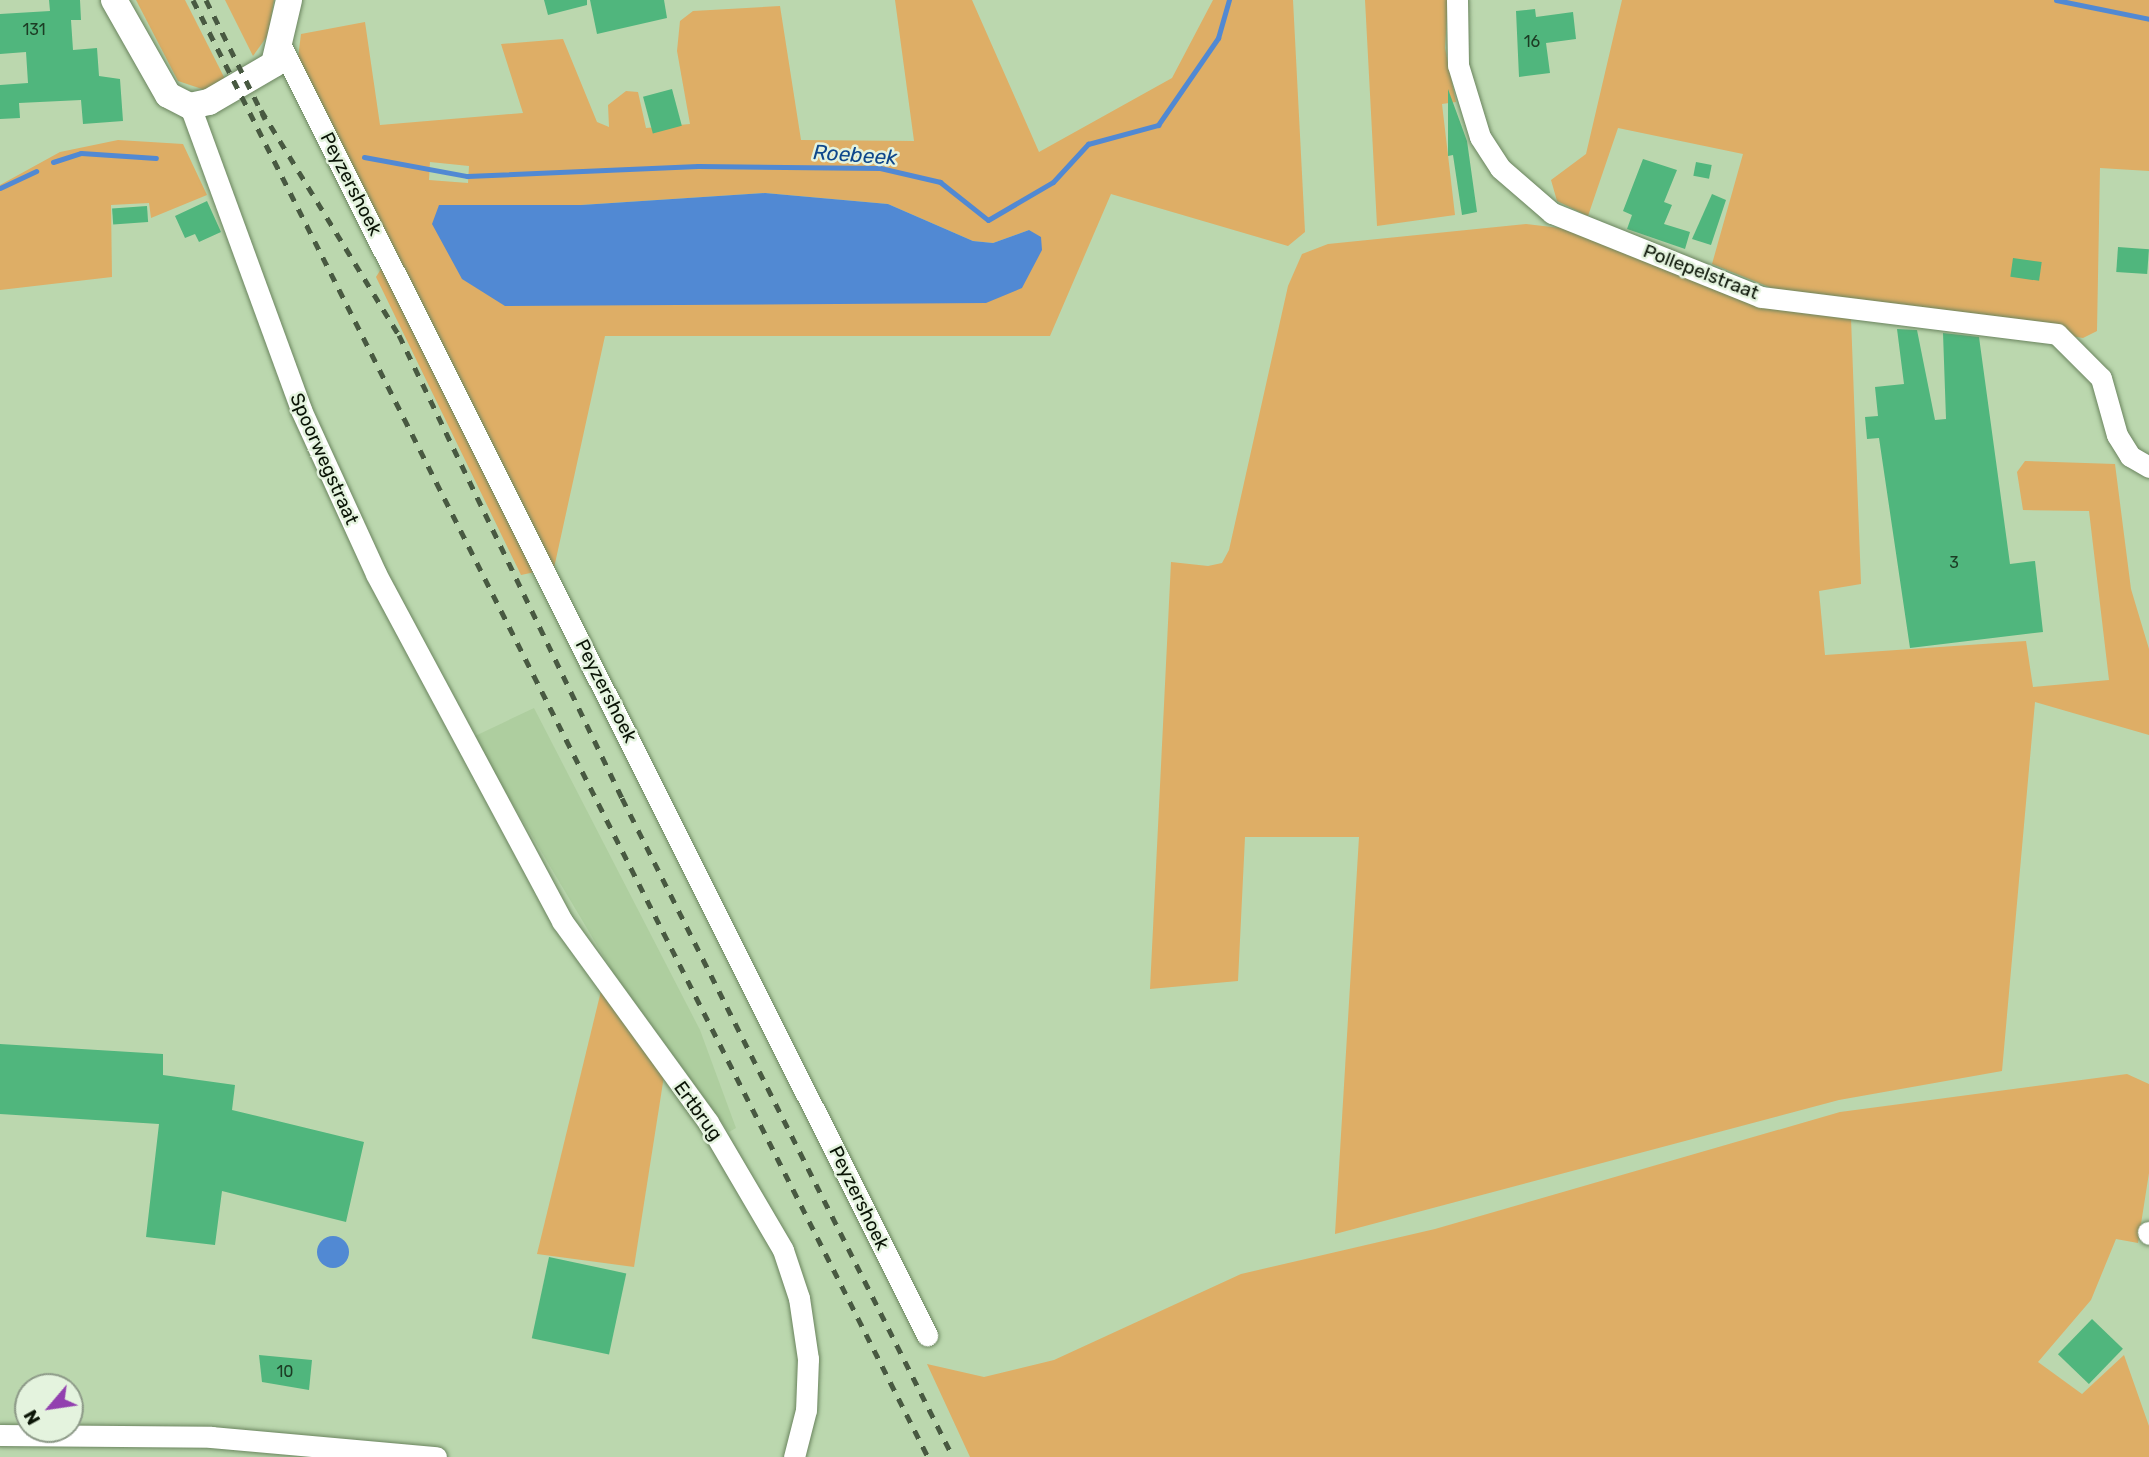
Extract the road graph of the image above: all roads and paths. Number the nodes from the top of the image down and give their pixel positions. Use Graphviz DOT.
graph roads {
  1 [pos="114,0"];
  2 [pos="289,0"];
  3 [pos="1457,0"];
  4 [pos="282,48"];
  5 [pos="190,106"];
  6 [pos="2149,467"];
  7 [pos="493,797"];
  8 [pos="927,1335"];
  9 [pos="0,1435"];
  10 [pos="436,1457"];
  11 [pos="794,1457"];
  1 -- 5 [label="street"];
  2 -- 4 [label="street"];
  3 -- 6 [label="street, Pollepelstraat"];
  4 -- 5 [label="street"];
  4 -- 8 [label="street, Peyzershoek"];
  5 -- 7 [label="street, Spoorwegstraat"];
  7 -- 11 [label="street, Ertbrug"];
  9 -- 10 [label="street"];
}
